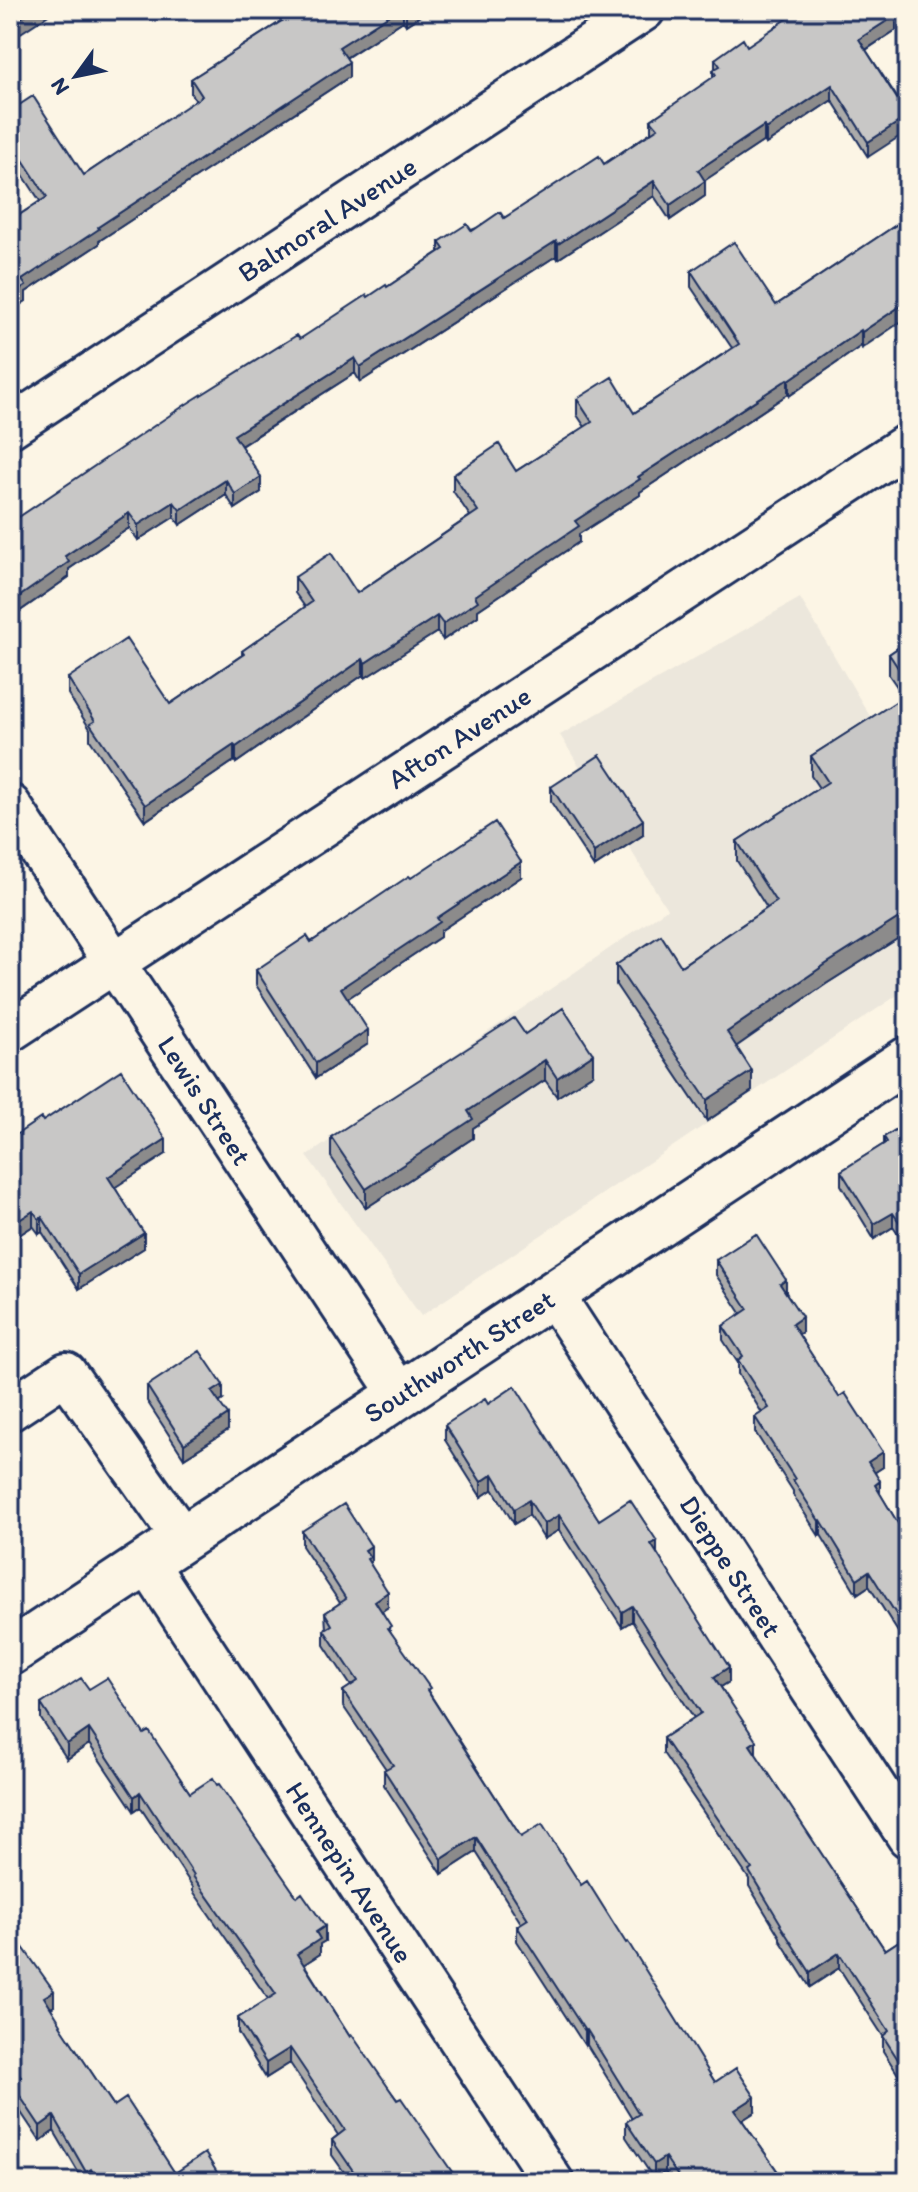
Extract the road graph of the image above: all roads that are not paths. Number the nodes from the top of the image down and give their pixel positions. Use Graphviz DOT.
graph roads {
  1 [pos="644,10"];
  2 [pos="10,427"];
  3 [pos="908,444"];
  4 [pos="10,805"];
  5 [pos="114,962"];
  6 [pos="10,1031"];
  7 [pos="908,1059"];
  8 [pos="553,1294"];
  9 [pos="400,1395"];
  10 [pos="10,1410"];
  11 [pos="165,1551"];
  12 [pos="10,1653"];
  13 [pos="908,1837"];
  14 [pos="553,2182"];
  1 -- 2 [label="street, Balmoral Avenue"];
  3 -- 5 [label="street, Afton Avenue"];
  4 -- 5 [label="street, Lewis Street"];
  5 -- 6 [label="street, Afton Avenue"];
  5 -- 9 [label="street, Lewis Street"];
  7 -- 8 [label="main road, Southworth Street"];
  8 -- 9 [label="main road, Southworth Street"];
  8 -- 13 [label="street, Dieppe Street"];
  9 -- 11 [label="main road, Southworth Street"];
  10 -- 11 [label="street, Hennepin Avenue"];
  11 -- 12 [label="main road, Southworth Street"];
  11 -- 14 [label="street, Hennepin Avenue"];
}
